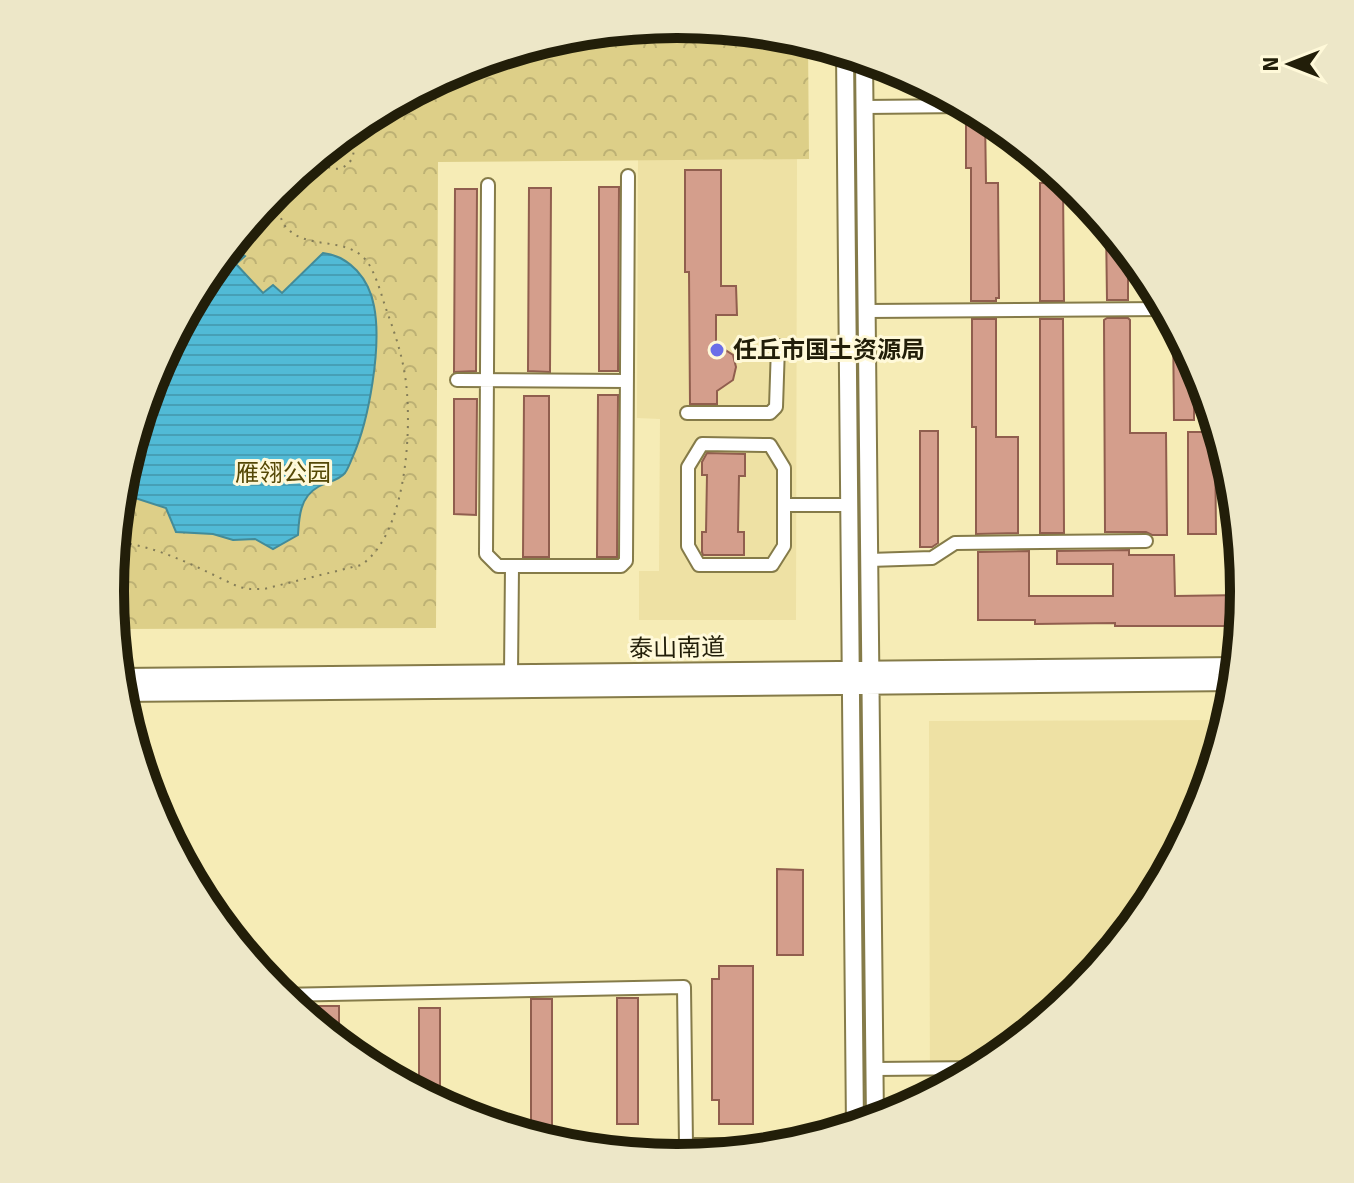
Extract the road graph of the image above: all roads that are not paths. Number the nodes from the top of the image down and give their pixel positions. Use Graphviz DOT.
graph roads {
  1 [pos="845,64"];
  2 [pos="864,70"];
  3 [pos="943,106"];
  4 [pos="864,107"];
  5 [pos="628,176"];
  6 [pos="488,185"];
  7 [pos="1152,309"];
  8 [pos="866,311"];
  9 [pos="848,347"];
  10 [pos="457,380"];
  11 [pos="487,380"];
  12 [pos="627,381"];
  13 [pos="687,413"];
  14 [pos="784,505"];
  15 [pos="849,505"];
  16 [pos="1146,541"];
  17 [pos="869,560"];
  18 [pos="512,566"];
  19 [pos="1226,666"];
  20 [pos="511,673"];
  21 [pos="130,677"];
  22 [pos="851,678"];
  23 [pos="870,678"];
  24 [pos="1223,682"];
  25 [pos="133,693"];
  26 [pos="298,995"];
  27 [pos="959,1068"];
  28 [pos="874,1069"];
  29 [pos="875,1108"];
  30 [pos="855,1116"];
  31 [pos="686,1145"];
  1 -- 9 [label="main road"];
  2 -- 4 [label="main road"];
  3 -- 4 [label="lane"];
  4 -- 8 [label="main road"];
  5 -- 12 [label="lane"];
  6 -- 11 [label="lane"];
  7 -- 8 [label="lane"];
  8 -- 17 [label="main road"];
  9 -- 13 [label="lane"];
  9 -- 15 [label="main road"];
  10 -- 11 [label="lane"];
  11 -- 12 [label="lane"];
  11 -- 18 [label="lane"];
  12 -- 18 [label="lane"];
  14 -- 14 [label="lane"];
  14 -- 15 [label="lane"];
  15 -- 22 [label="main road"];
  16 -- 17 [label="lane"];
  17 -- 23 [label="main road"];
  18 -- 20 [label="lane"];
  19 -- 23 [label="main road, 泰山南道"];
  20 -- 21 [label="main road, 泰山南道"];
  20 -- 22 [label="main road, 泰山南道"];
  22 -- 23 [label="main road, 泰山南道"];
  22 -- 25 [label="main road, 泰山南道"];
  22 -- 30 [label="main road"];
  23 -- 24 [label="main road, 泰山南道"];
  23 -- 28 [label="main road"];
  26 -- 31 [label="lane"];
  27 -- 28 [label="lane"];
  28 -- 29 [label="main road"];
}
